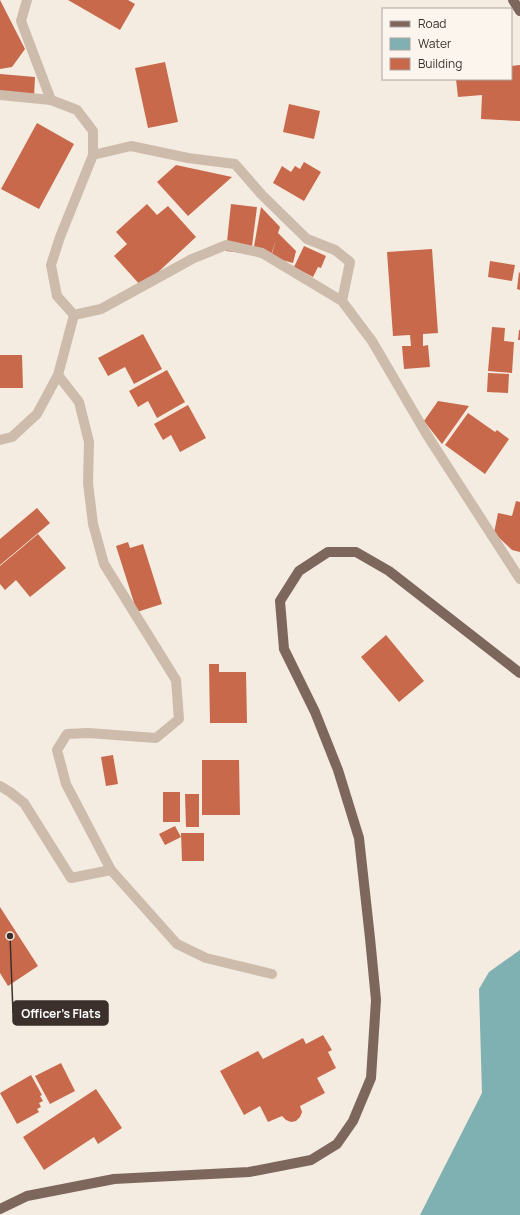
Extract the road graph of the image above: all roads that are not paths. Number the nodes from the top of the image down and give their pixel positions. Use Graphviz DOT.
graph roads {
  1 [pos="27,0"];
  2 [pos="513,0"];
  3 [pos="520,11"];
  4 [pos="0,95"];
  5 [pos="51,100"];
  6 [pos="93,155"];
  7 [pos="342,301"];
  8 [pos="74,315"];
  9 [pos="58,376"];
  10 [pos="0,440"];
  11 [pos="520,579"];
  12 [pos="520,673"];
  13 [pos="0,786"];
  14 [pos="111,870"];
  15 [pos="272,974"];
  16 [pos="0,1208"];
  1 -- 5 [label="street"];
  2 -- 3 [label="main road"];
  4 -- 5 [label="street"];
  5 -- 6 [label="street"];
  6 -- 7 [label="street"];
  6 -- 8 [label="street"];
  7 -- 8 [label="street"];
  7 -- 11 [label="street"];
  8 -- 9 [label="street"];
  9 -- 10 [label="street"];
  9 -- 14 [label="street"];
  12 -- 16 [label="main road"];
  13 -- 14 [label="street"];
  14 -- 15 [label="street"];
}
